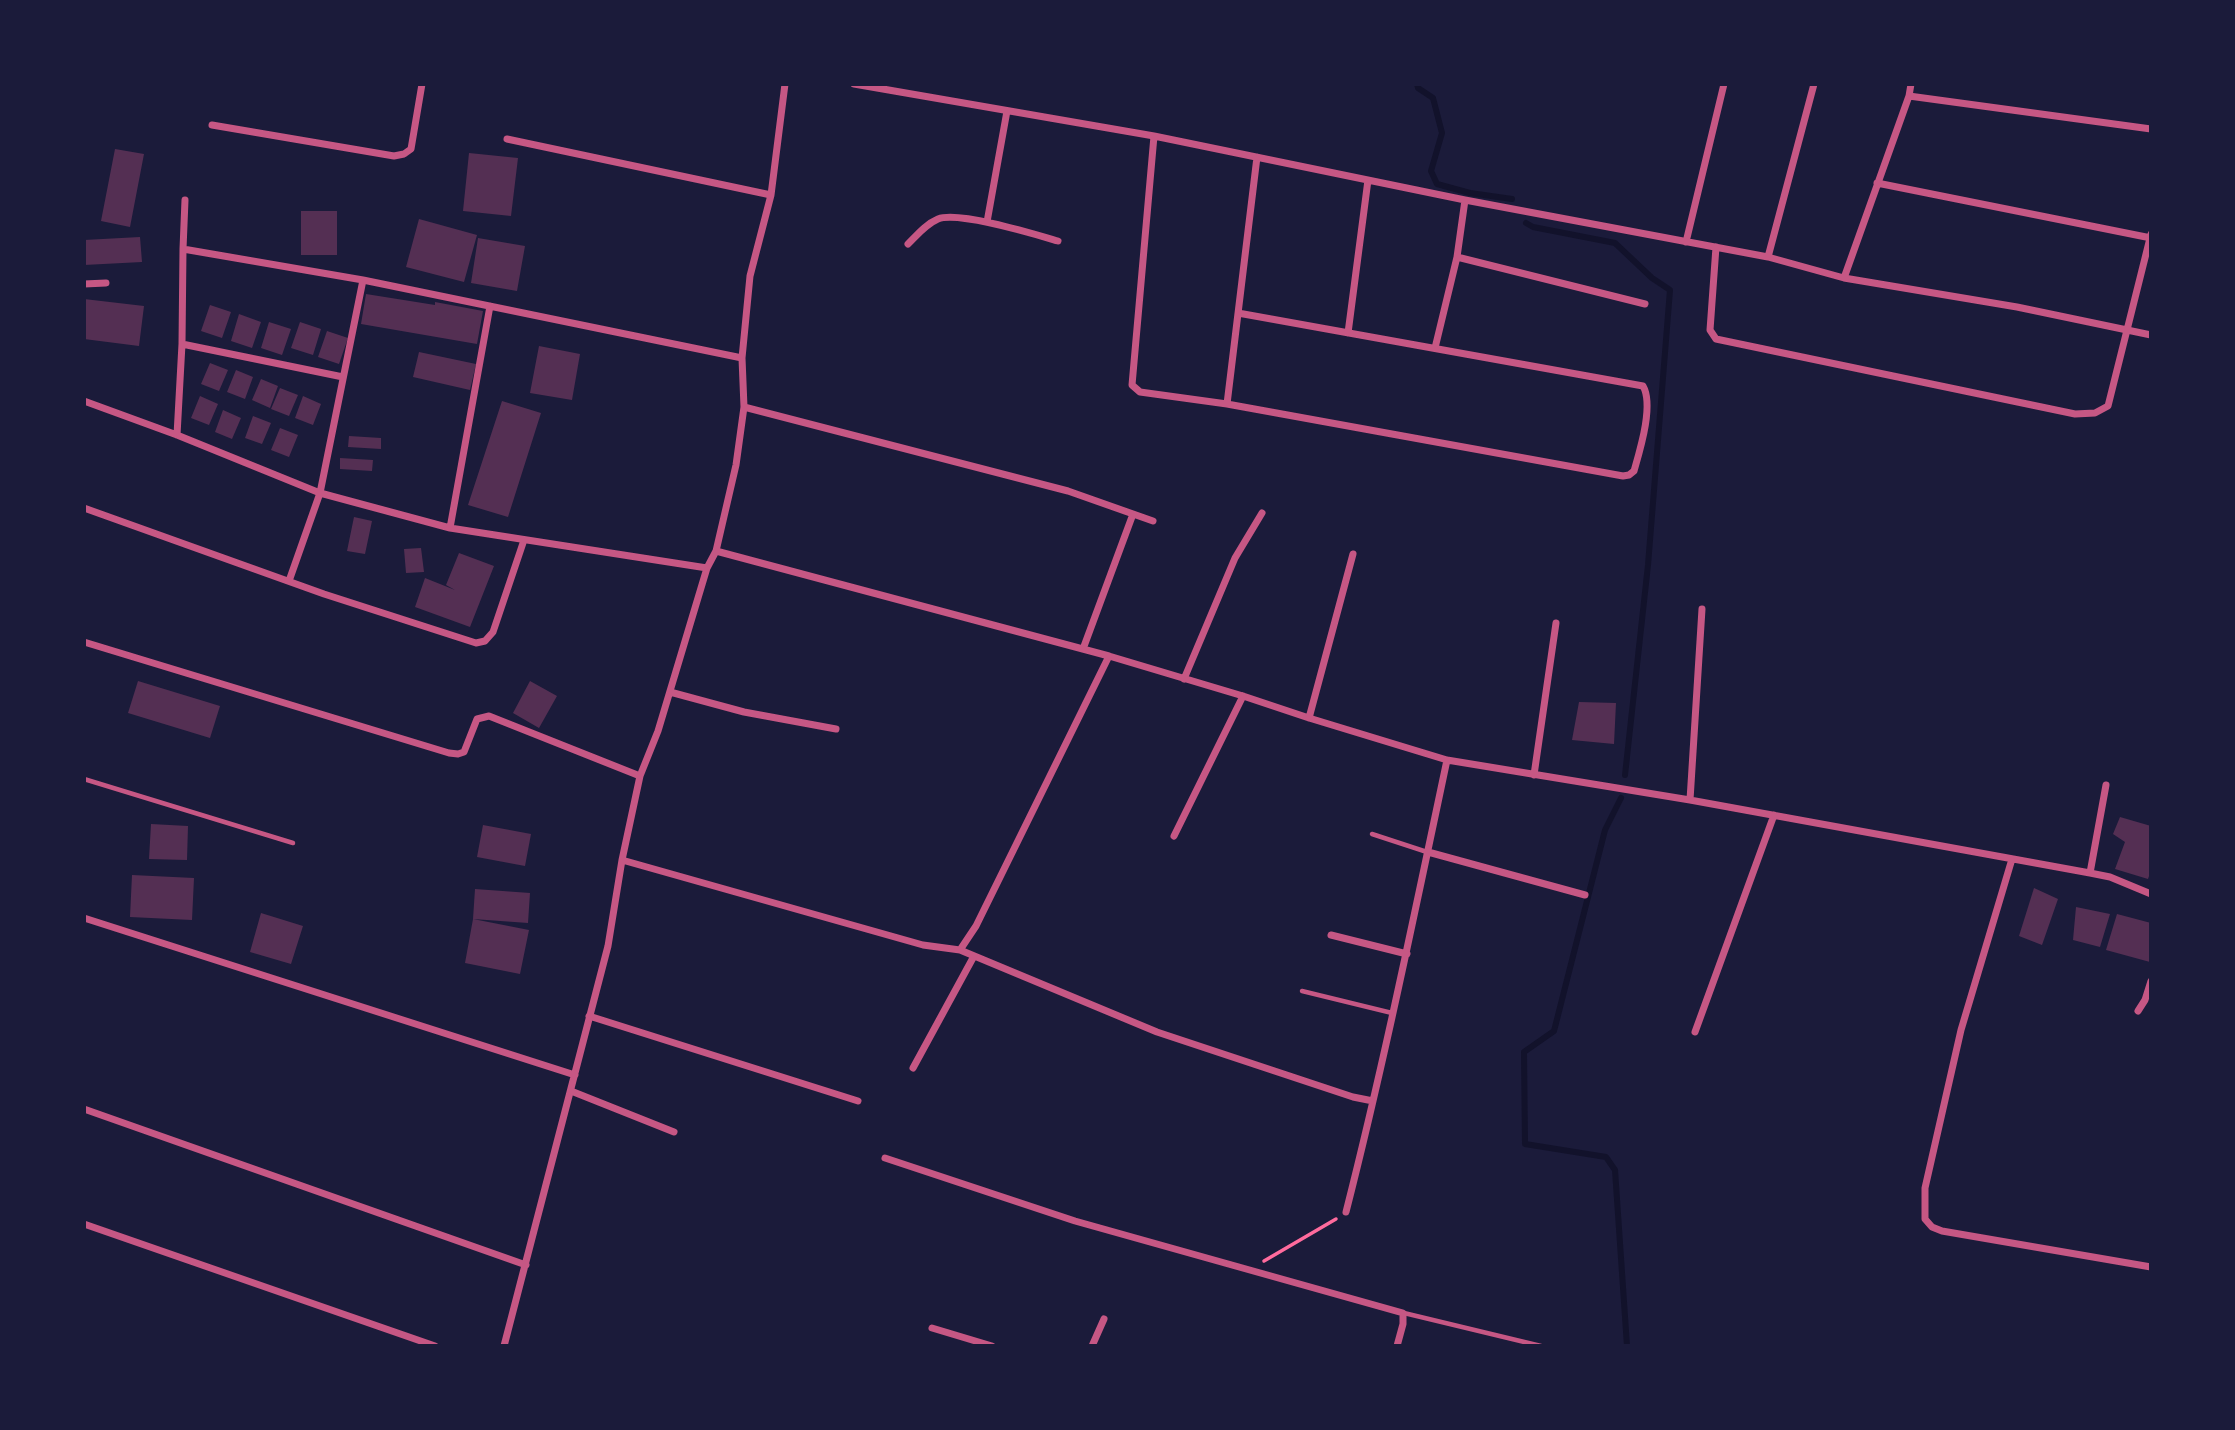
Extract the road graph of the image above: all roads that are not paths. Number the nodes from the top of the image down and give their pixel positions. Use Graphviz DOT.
graph roads {
  1 [pos="422,84"];
  2 [pos="785,84"];
  3 [pos="854,84"];
  4 [pos="1724,84"];
  5 [pos="1814,84"];
  6 [pos="1911,84"];
  7 [pos="1909,96"];
  8 [pos="1006,111"];
  9 [pos="212,125"];
  10 [pos="2151,128"];
  11 [pos="1154,136"];
  12 [pos="507,139"];
  13 [pos="1257,157"];
  14 [pos="1368,180"];
  15 [pos="1877,183"];
  16 [pos="771,195"];
  17 [pos="185,200"];
  18 [pos="1465,200"];
  19 [pos="987,222"];
  20 [pos="2151,237"];
  21 [pos="1058,241"];
  22 [pos="1686,242"];
  23 [pos="908,244"];
  24 [pos="1716,247"];
  25 [pos="183,249"];
  26 [pos="1457,257"];
  27 [pos="1768,257"];
  28 [pos="1844,278"];
  29 [pos="363,280"];
  30 [pos="84,284"];
  31 [pos="106,284"];
  32 [pos="1645,304"];
  33 [pos="490,306"];
  34 [pos="1238,313"];
  35 [pos="2127,330"];
  36 [pos="1348,333"];
  37 [pos="2151,335"];
  38 [pos="182,344"];
  39 [pos="1435,348"];
  40 [pos="742,358"];
  41 [pos="343,376"];
  42 [pos="84,401"];
  43 [pos="1227,404"];
  44 [pos="744,407"];
  45 [pos="177,435"];
  46 [pos="320,493"];
  47 [pos="84,508"];
  48 [pos="1262,513"];
  49 [pos="1133,514"];
  50 [pos="1153,521"];
  51 [pos="450,528"];
  52 [pos="524,540"];
  53 [pos="716,551"];
  54 [pos="1353,554"];
  55 [pos="707,568"];
  56 [pos="289,581"];
  57 [pos="1702,610"];
  58 [pos="1556,623"];
  59 [pos="84,642"];
  60 [pos="1083,649"];
  61 [pos="1110,656"];
  62 [pos="1184,679"];
  63 [pos="670,692"];
  64 [pos="1243,696"];
  65 [pos="1309,718"];
  66 [pos="836,729"];
  67 [pos="1447,760"];
  68 [pos="1534,775"];
  69 [pos="640,776"];
  70 [pos="84,779"];
  71 [pos="2106,785"];
  72 [pos="1690,800"];
  73 [pos="1774,815"];
  74 [pos="1371,834"];
  75 [pos="1174,836"];
  76 [pos="293,843"];
  77 [pos="1428,852"];
  78 [pos="2012,859"];
  79 [pos="622,860"];
  80 [pos="2090,873"];
  81 [pos="2151,894"];
  82 [pos="1586,895"];
  83 [pos="84,918"];
  84 [pos="1331,935"];
  85 [pos="960,950"];
  86 [pos="1407,954"];
  87 [pos="974,956"];
  88 [pos="2151,981"];
  89 [pos="1302,991"];
  90 [pos="2138,1011"];
  91 [pos="1393,1013"];
  92 [pos="589,1016"];
  93 [pos="1695,1032"];
  94 [pos="913,1068"];
  95 [pos="575,1075"];
  96 [pos="571,1091"];
  97 [pos="858,1101"];
  98 [pos="1373,1101"];
  99 [pos="84,1109"];
  100 [pos="674,1132"];
  101 [pos="885,1158"];
  102 [pos="1346,1212"];
  103 [pos="84,1224"];
  104 [pos="526,1265"];
  105 [pos="2151,1267"];
  106 [pos="1403,1313"];
  107 [pos="1104,1319"];
  108 [pos="932,1328"];
  109 [pos="435,1346"];
  110 [pos="504,1346"];
  111 [pos="992,1346"];
  112 [pos="1092,1346"];
  113 [pos="1397,1346"];
  114 [pos="1541,1346"];
  1 -- 9 [label="street"];
  2 -- 16 [label="street"];
  3 -- 8 [label="street"];
  4 -- 22 [label="street"];
  5 -- 27 [label="street"];
  6 -- 7 [label="street"];
  7 -- 10 [label="street"];
  7 -- 15 [label="street"];
  8 -- 11 [label="street"];
  8 -- 19 [label="street"];
  11 -- 13 [label="street"];
  11 -- 43 [label="street"];
  12 -- 16 [label="street"];
  13 -- 14 [label="street"];
  13 -- 34 [label="street"];
  14 -- 18 [label="street"];
  14 -- 36 [label="street"];
  15 -- 20 [label="street"];
  15 -- 28 [label="street"];
  16 -- 40 [label="street"];
  17 -- 25 [label="street"];
  18 -- 22 [label="street"];
  18 -- 26 [label="street"];
  19 -- 21 [label="street"];
  19 -- 23 [label="street"];
  20 -- 35 [label="street"];
  22 -- 24 [label="street"];
  24 -- 27 [label="street"];
  24 -- 35 [label="street"];
  25 -- 29 [label="street"];
  25 -- 38 [label="street"];
  26 -- 32 [label="street"];
  26 -- 39 [label="street"];
  27 -- 28 [label="street"];
  28 -- 35 [label="street"];
  29 -- 33 [label="street"];
  29 -- 41 [label="street"];
  30 -- 31 [label="street"];
  33 -- 40 [label="street"];
  33 -- 51 [label="street"];
  34 -- 36 [label="street"];
  34 -- 43 [label="street"];
  35 -- 37 [label="street"];
  36 -- 39 [label="street"];
  38 -- 41 [label="street"];
  38 -- 45 [label="street"];
  39 -- 43 [label="street"];
  40 -- 44 [label="street"];
  41 -- 46 [label="street"];
  42 -- 45 [label="street"];
  44 -- 49 [label="street"];
  44 -- 53 [label="street"];
  45 -- 46 [label="street"];
  46 -- 51 [label="street"];
  46 -- 56 [label="street"];
  47 -- 56 [label="street"];
  48 -- 62 [label="street"];
  49 -- 50 [label="street"];
  49 -- 60 [label="street"];
  51 -- 52 [label="street"];
  52 -- 55 [label="street"];
  52 -- 56 [label="street"];
  53 -- 55 [label="street"];
  53 -- 60 [label="street"];
  54 -- 65 [label="street"];
  55 -- 63 [label="street"];
  57 -- 72 [label="street"];
  58 -- 68 [label="street"];
  59 -- 69 [label="street"];
  60 -- 61 [label="street"];
  61 -- 62 [label="street"];
  61 -- 85 [label="street"];
  62 -- 64 [label="street"];
  63 -- 66 [label="street"];
  63 -- 69 [label="street"];
  64 -- 65 [label="street"];
  64 -- 75 [label="street"];
  65 -- 67 [label="street"];
  67 -- 68 [label="street"];
  67 -- 77 [label="street"];
  68 -- 72 [label="street"];
  69 -- 79 [label="street"];
  70 -- 76 [label="lane"];
  71 -- 80 [label="street"];
  72 -- 73 [label="street"];
  73 -- 78 [label="street"];
  73 -- 93 [label="street"];
  74 -- 77 [label="lane"];
  77 -- 82 [label="street"];
  77 -- 86 [label="street"];
  78 -- 80 [label="street"];
  78 -- 105 [label="street"];
  79 -- 85 [label="street"];
  79 -- 92 [label="street"];
  80 -- 81 [label="street"];
  83 -- 95 [label="street"];
  84 -- 86 [label="street"];
  85 -- 87 [label="street"];
  86 -- 91 [label="street"];
  87 -- 94 [label="street"];
  87 -- 98 [label="street"];
  88 -- 90 [label="street"];
  89 -- 91 [label="lane"];
  91 -- 98 [label="street"];
  92 -- 95 [label="street"];
  92 -- 97 [label="street"];
  95 -- 96 [label="street"];
  96 -- 100 [label="street"];
  96 -- 104 [label="street"];
  98 -- 102 [label="street"];
  99 -- 104 [label="street"];
  101 -- 106 [label="street"];
  103 -- 109 [label="street"];
  104 -- 110 [label="street"];
  106 -- 113 [label="street"];
  106 -- 114 [label="lane"];
  107 -- 112 [label="street"];
  108 -- 111 [label="street"];
}
